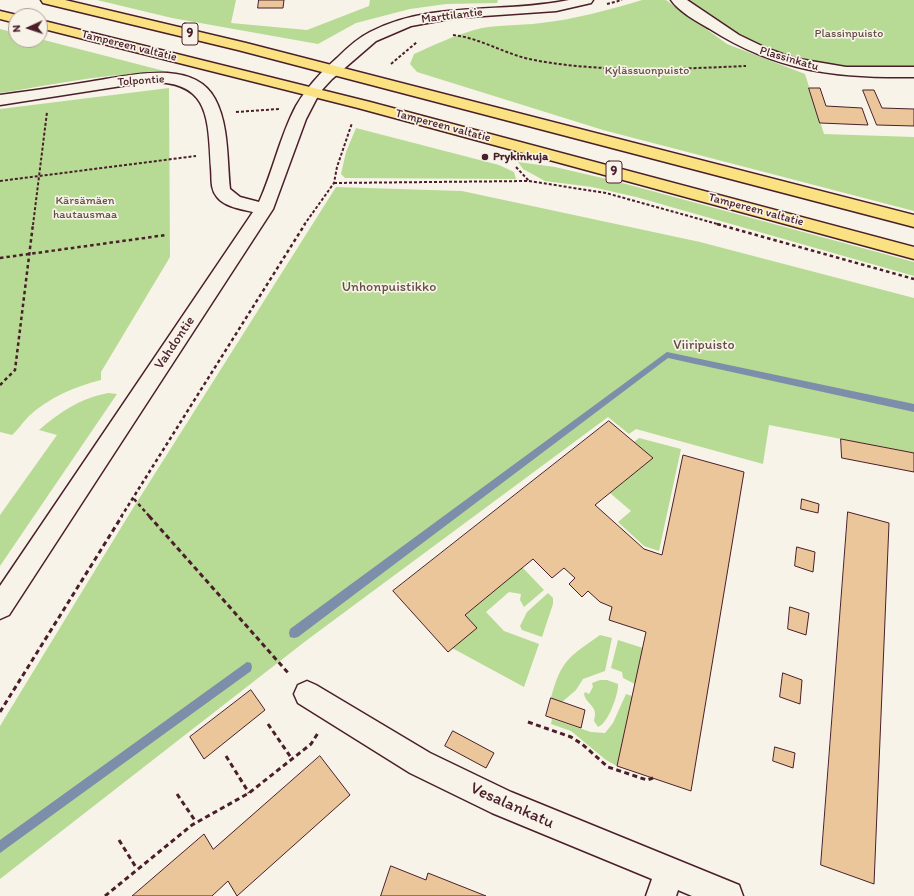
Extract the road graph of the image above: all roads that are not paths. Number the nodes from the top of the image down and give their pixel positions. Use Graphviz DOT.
graph roads {
  1 [pos="48,0"];
  2 [pos="586,0"];
  3 [pos="678,0"];
  4 [pos="524,5"];
  5 [pos="48,26"];
  6 [pos="332,70"];
  7 [pos="914,72"];
  8 [pos="313,92"];
  9 [pos="0,100"];
  10 [pos="264,209"];
  11 [pos="914,221"];
  12 [pos="914,253"];
  13 [pos="0,607"];
  14 [pos="308,694"];
  15 [pos="665,884"];
  16 [pos="728,896"];
  1 -- 6 [label="highway, Tampereen valtatie / 9"];
  2 -- 4 [label="street, Marttilantie"];
  3 -- 7 [label="street, Plassinkatu"];
  4 -- 6 [label="street, Marttilantie"];
  5 -- 8 [label="highway, Tampereen valtatie / 9"];
  6 -- 8 [label="street, Vahdontie"];
  6 -- 11 [label="highway, Tampereen valtatie / 9"];
  8 -- 10 [label="street, Vahdontie"];
  8 -- 12 [label="highway, Tampereen valtatie / 9"];
  9 -- 10 [label="street, Tolpontie"];
  10 -- 13 [label="street, Vahdontie"];
  14 -- 15 [label="street, Vesalankatu"];
  15 -- 16 [label="street, Vesalankatu"];
}
